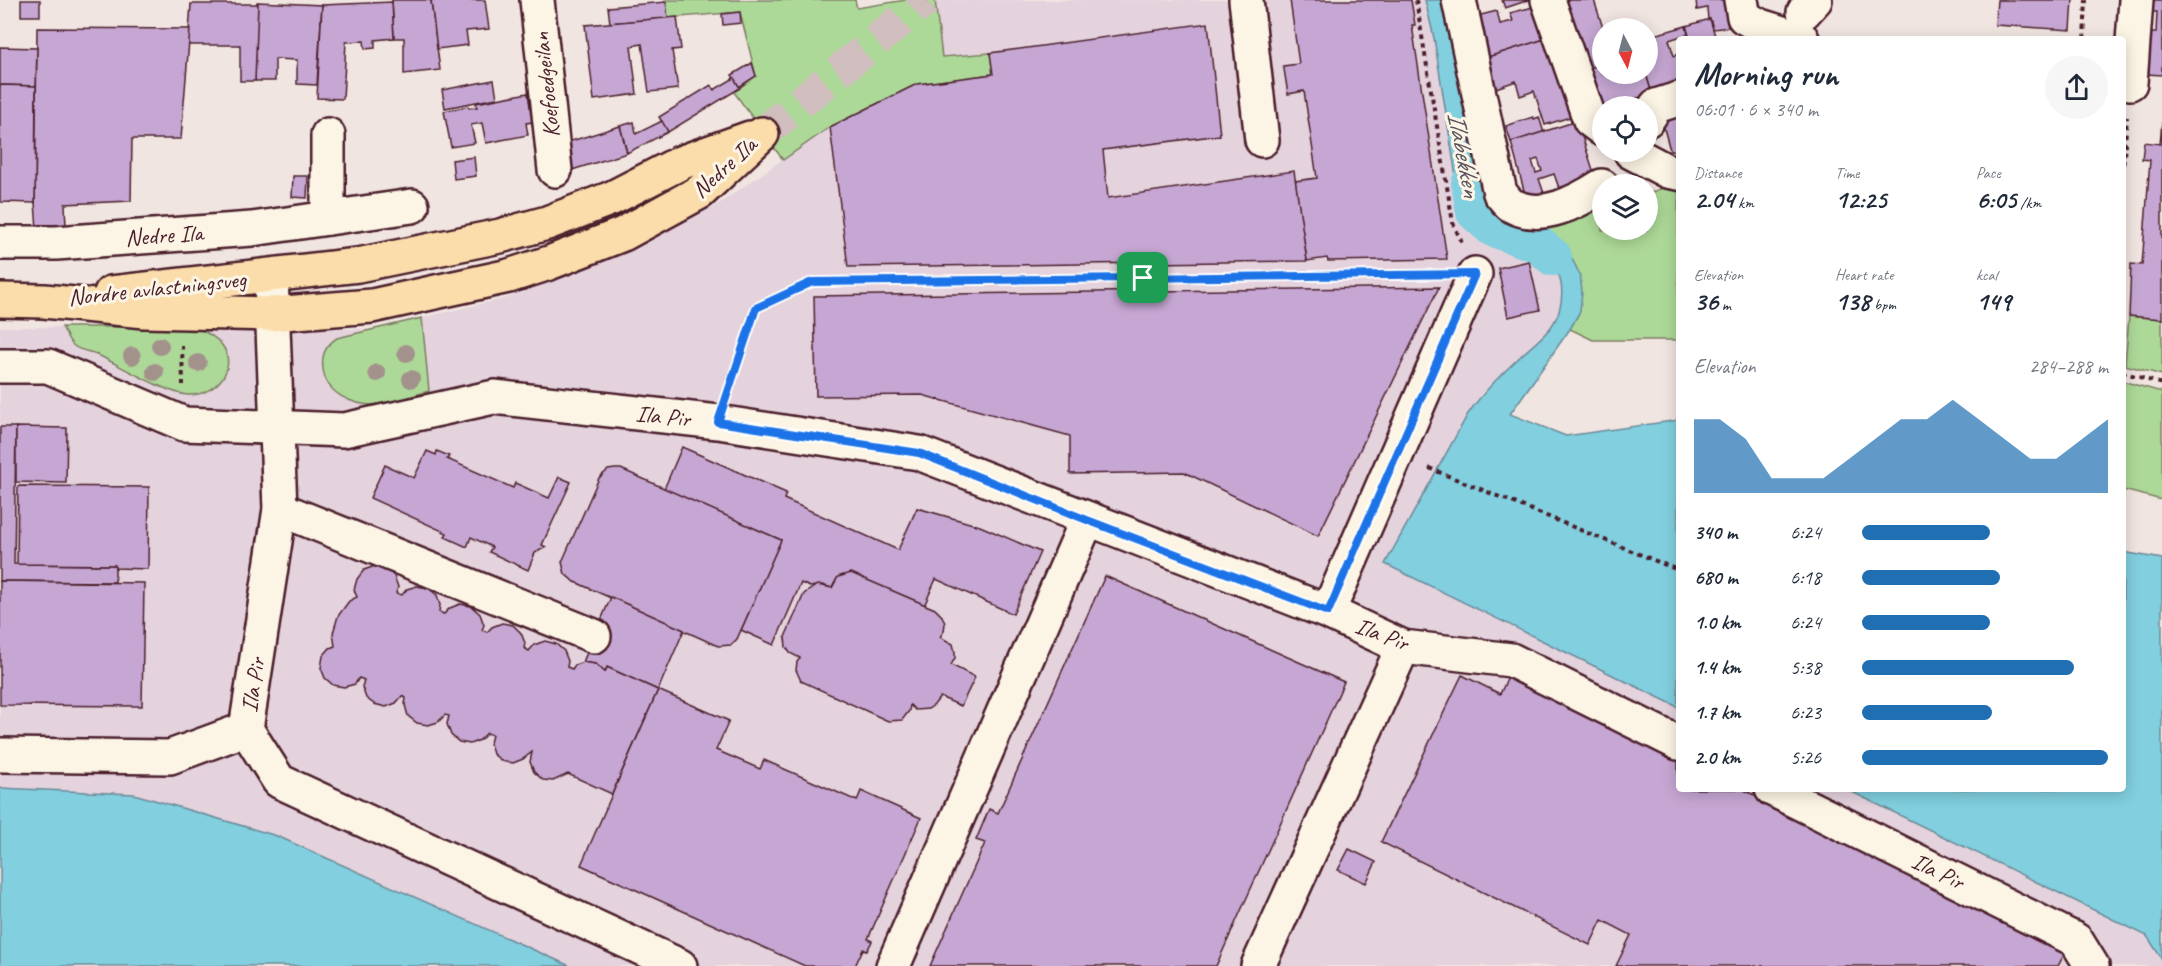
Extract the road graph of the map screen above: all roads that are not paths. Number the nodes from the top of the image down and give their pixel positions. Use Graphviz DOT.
graph roads {
  1 [pos="537,0"];
  2 [pos="1246,0"];
  3 [pos="1459,0"];
  4 [pos="1548,0"];
  5 [pos="2136,0"];
  6 [pos="1807,17"];
  7 [pos="1753,22"];
  8 [pos="2130,83"];
  9 [pos="1676,100"];
  10 [pos="1658,105"];
  11 [pos="1592,122"];
  12 [pos="328,135"];
  13 [pos="1262,140"];
  14 [pos="1649,162"];
  15 [pos="555,170"];
  16 [pos="1676,173"];
  17 [pos="1592,192"];
  18 [pos="412,206"];
  19 [pos="328,218"];
  20 [pos="0,243"];
  21 [pos="1475,274"];
  22 [pos="271,276"];
  23 [pos="0,300"];
  24 [pos="44,301"];
  25 [pos="271,314"];
  26 [pos="0,366"];
  27 [pos="276,428"];
  28 [pos="280,509"];
  29 [pos="1087,520"];
  30 [pos="1328,612"];
  31 [pos="594,636"];
  32 [pos="1403,647"];
  33 [pos="246,729"];
  34 [pos="1676,742"];
  35 [pos="0,755"];
  36 [pos="1778,792"];
  37 [pos="680,966"];
  38 [pos="894,966"];
  39 [pos="1258,966"];
  40 [pos="2092,966"];
  1 -- 15 [label="street, Koefoedgeilan"];
  2 -- 13 [label="street"];
  3 -- 17 [label="street"];
  4 -- 11 [label="street"];
  5 -- 8 [label="street"];
  6 -- 7 [label="street"];
  9 -- 10 [label="street"];
  12 -- 19 [label="street"];
  14 -- 16 [label="street"];
  18 -- 19 [label="street, Nedre Ila"];
  19 -- 20 [label="street, Nedre Ila"];
  21 -- 30 [label="street"];
  22 -- 24 [label="highway, Nordre avlastningsveg"];
  22 -- 25 [label="street, Ila Pir"];
  22 -- 25 [label="highway, Nedre Ila"];
  23 -- 24 [label="highway, Nordre avlastningsveg"];
  24 -- 25 [label="highway, Nordre avlastningsveg"];
  25 -- 27 [label="street, Ila Pir"];
  26 -- 27 [label="street, Ila Pir"];
  27 -- 28 [label="street, Ila Pir"];
  27 -- 29 [label="street, Ila Pir"];
  28 -- 31 [label="street"];
  28 -- 33 [label="street, Ila Pir"];
  29 -- 30 [label="street, Ila Pir"];
  29 -- 38 [label="street"];
  30 -- 32 [label="street, Ila Pir"];
  32 -- 34 [label="street, Ila Pir"];
  32 -- 39 [label="street"];
  33 -- 35 [label="street, Ila Pir"];
  33 -- 37 [label="street"];
  36 -- 40 [label="street, Ila Pir"];
}
